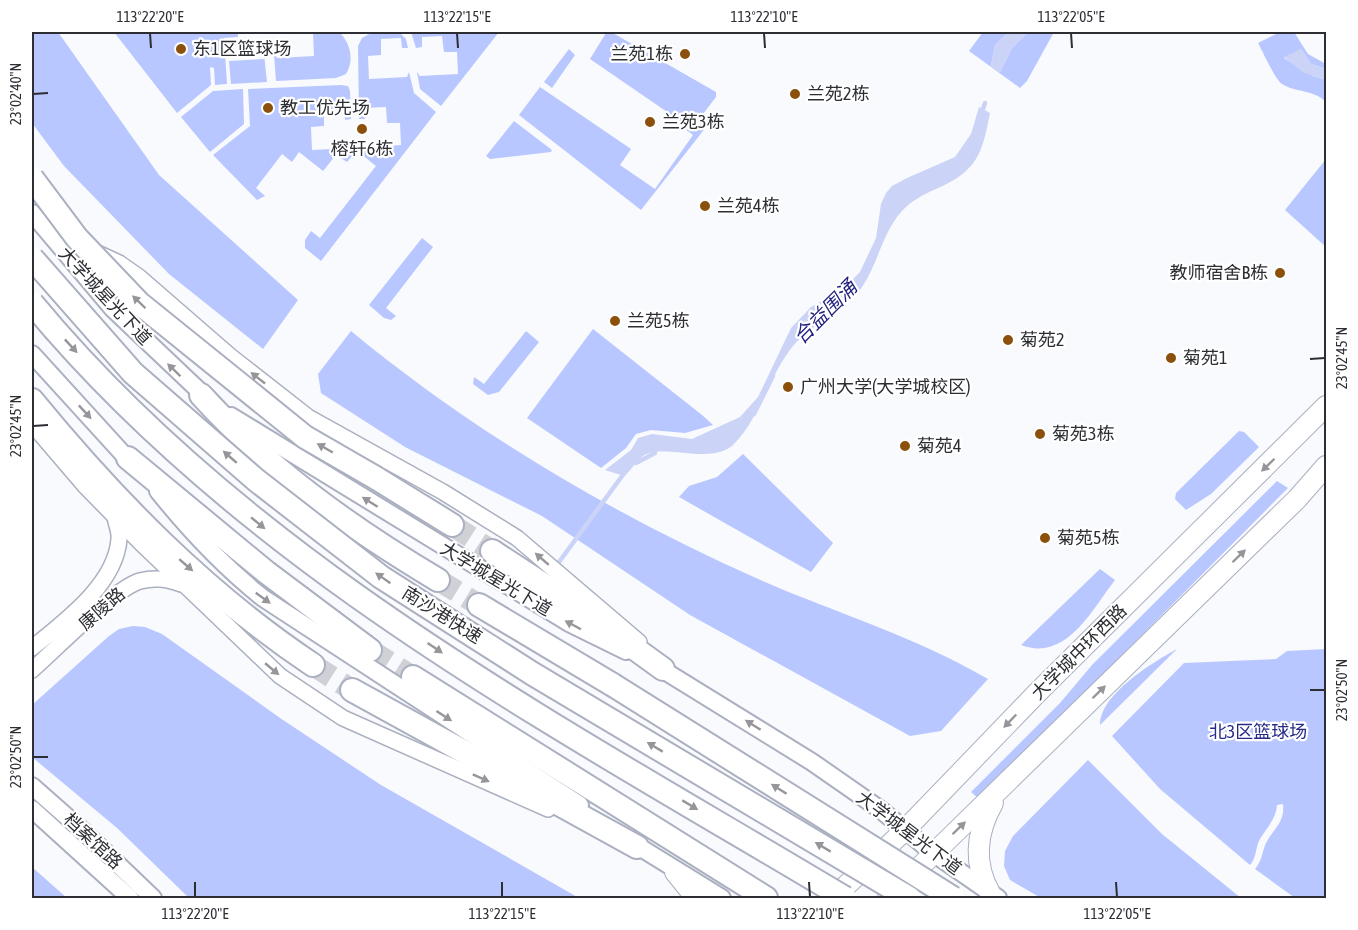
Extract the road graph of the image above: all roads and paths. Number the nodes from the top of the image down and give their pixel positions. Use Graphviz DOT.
graph roads {
  1 [pos="32,178"];
  2 [pos="32,213"];
  3 [pos="55,242"];
  4 [pos="32,258"];
  5 [pos="32,303"];
  6 [pos="32,354"];
  7 [pos="201,395"];
  8 [pos="32,400"];
  9 [pos="1326,406"];
  10 [pos="32,424"];
  11 [pos="128,458"];
  12 [pos="1326,466"];
  13 [pos="115,517"];
  14 [pos="452,525"];
  15 [pos="492,551"];
  16 [pos="438,580"];
  17 [pos="184,585"];
  18 [pos="480,605"];
  19 [pos="32,648"];
  20 [pos="370,650"];
  21 [pos="313,665"];
  22 [pos="663,669"];
  23 [pos="32,670"];
  24 [pos="412,677"];
  25 [pos="352,690"];
  26 [pos="32,786"];
  27 [pos="1002,786"];
  28 [pos="32,809"];
  29 [pos="904,830"];
  30 [pos="637,847"];
  31 [pos="933,854"];
  32 [pos="675,872"];
  33 [pos="994,896"];
  34 [pos="130,898"];
  35 [pos="153,898"];
  36 [pos="696,898"];
  37 [pos="722,898"];
  38 [pos="766,898"];
  39 [pos="833,898"];
  40 [pos="845,898"];
  41 [pos="888,898"];
  42 [pos="909,898"];
  43 [pos="953,898"];
  14 -- 1 [label="highway, one-way, bridge"];
  2 -- 3 [label="main road, 大学城星光下道"];
  7 -- 3 [label="main road, 大学城星光下道, one-way"];
  22 -- 3 [label="street, one-way"];
  42 -- 4 [label="highway, 南沙港快速, one-way, bridge"];
  5 -- 40 [label="highway, 南沙港快速, one-way, bridge"];
  6 -- 11 [label="main road, one-way"];
  7 -- 16 [label="highway"];
  22 -- 7 [label="main road, 大学城星光下道, one-way"];
  8 -- 21 [label="highway, one-way"];
  9 -- 29 [label="main road, 大学城中环西路, one-way"];
  10 -- 13 [label="street"];
  11 -- 20 [label="highway"];
  11 -- 30 [label="main road, one-way"];
  27 -- 12 [label="main road, one-way"];
  13 -- 17 [label="street"];
  13 -- 19 [label="street, 康陵路"];
  15 -- 22 [label="highway"];
  17 -- 23 [label="street, 康陵路"];
  17 -- 30 [label="street, one-way"];
  43 -- 18 [label="highway, one-way, bridge"];
  29 -- 22 [label="main road, 大学城星光下道, one-way"];
  24 -- 38 [label="highway"];
  25 -- 30 [label="highway"];
  26 -- 35 [label="main road, 档案馆路"];
  31 -- 27 [label="main road, one-way"];
  27 -- 33 [label="main road"];
  28 -- 34 [label="main road, 档案馆路"];
  29 -- 31 [label="main road, 大学城星光下道"];
  29 -- 39 [label="main road, 大学城中环西路"];
  30 -- 32 [label="main road"];
  31 -- 33 [label="main road, 大学城星光下道"];
  31 -- 41 [label="main road"];
  32 -- 36 [label="main road"];
  32 -- 37 [label="main road"];
}
